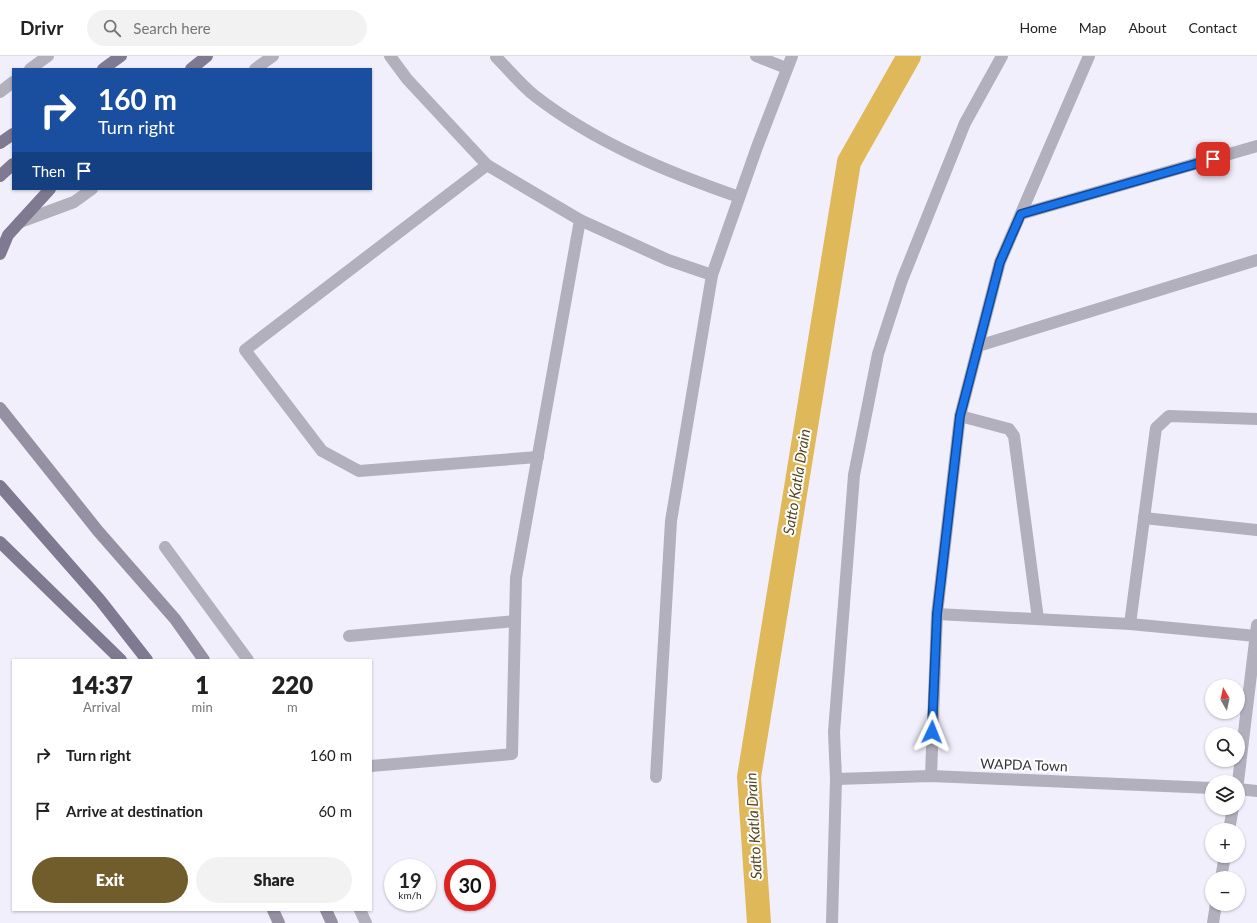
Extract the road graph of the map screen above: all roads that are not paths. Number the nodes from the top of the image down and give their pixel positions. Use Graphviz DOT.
graph roads {
  1 [pos="48,56"];
  2 [pos="120,56"];
  3 [pos="208,56"];
  4 [pos="273,56"];
  5 [pos="390,56"];
  6 [pos="756,56"];
  7 [pos="792,56"];
  8 [pos="1002,56"];
  9 [pos="1089,56"];
  10 [pos="496,58"];
  11 [pos="31,68"];
  12 [pos="104,68"];
  13 [pos="191,68"];
  14 [pos="256,68"];
  15 [pos="786,68"];
  16 [pos="12,83"];
  17 [pos="0,92"];
  18 [pos="12,135"];
  19 [pos="0,143"];
  20 [pos="1257,146"];
  21 [pos="12,165"];
  22 [pos="487,165"];
  23 [pos="0,176"];
  24 [pos="49,190"];
  25 [pos="91,190"];
  26 [pos="739,197"];
  27 [pos="1021,214"];
  28 [pos="580,220"];
  29 [pos="20,222"];
  30 [pos="0,254"];
  31 [pos="1257,260"];
  32 [pos="712,275"];
  33 [pos="978,346"];
  34 [pos="0,408"];
  35 [pos="960,416"];
  36 [pos="1257,419"];
  37 [pos="538,457"];
  38 [pos="0,486"];
  39 [pos="1144,518"];
  40 [pos="1257,530"];
  41 [pos="0,542"];
  42 [pos="165,547"];
  43 [pos="937,614"];
  44 [pos="1038,619"];
  45 [pos="515,621"];
  46 [pos="1130,624"];
  47 [pos="1256,631"];
  48 [pos="349,636"];
  49 [pos="120,659"];
  50 [pos="146,659"];
  51 [pos="203,659"];
  52 [pos="247,659"];
  53 [pos="372,766"];
  54 [pos="1239,775"];
  55 [pos="930,776"];
  56 [pos="656,777"];
  57 [pos="836,779"];
  58 [pos="1205,788"];
  59 [pos="1245,790"];
  60 [pos="1257,791"];
  61 [pos="273,911"];
  62 [pos="326,911"];
  63 [pos="360,911"];
  64 [pos="1215,911"];
  65 [pos="279,923"];
  66 [pos="332,923"];
  67 [pos="366,923"];
  68 [pos="832,923"];
  69 [pos="1213,923"];
  1 -- 11 [label="street"];
  2 -- 12 [label="main road"];
  3 -- 13 [label="main road"];
  4 -- 14 [label="street"];
  5 -- 22 [label="street"];
  6 -- 15 [label="street"];
  7 -- 15 [label="street"];
  8 -- 57 [label="street"];
  9 -- 27 [label="street"];
  10 -- 26 [label="street"];
  15 -- 26 [label="street"];
  16 -- 17 [label="street"];
  18 -- 19 [label="main road"];
  20 -- 27 [label="street"];
  21 -- 23 [label="main road"];
  22 -- 28 [label="street"];
  22 -- 37 [label="street"];
  24 -- 29 [label="main road"];
  25 -- 29 [label="street"];
  26 -- 32 [label="street"];
  27 -- 33 [label="street"];
  28 -- 32 [label="street"];
  28 -- 37 [label="street"];
  29 -- 30 [label="main road"];
  31 -- 33 [label="street"];
  32 -- 56 [label="street"];
  33 -- 35 [label="street"];
  34 -- 51 [label="main road"];
  35 -- 43 [label="street"];
  35 -- 44 [label="street"];
  36 -- 39 [label="street"];
  37 -- 45 [label="street"];
  38 -- 50 [label="main road"];
  39 -- 40 [label="street"];
  39 -- 46 [label="street"];
  41 -- 49 [label="main road"];
  42 -- 52 [label="street"];
  43 -- 44 [label="street"];
  43 -- 55 [label="street"];
  44 -- 46 [label="street"];
  45 -- 48 [label="street"];
  45 -- 53 [label="street"];
  46 -- 47 [label="street"];
  47 -- 54 [label="street"];
  55 -- 57 [label="street, WAPDA Town"];
  55 -- 58 [label="street, WAPDA Town"];
  57 -- 68 [label="street"];
  59 -- 60 [label="street"];
  61 -- 65 [label="main road"];
  62 -- 66 [label="main road"];
  63 -- 67 [label="street"];
  64 -- 69 [label="street"];
}
